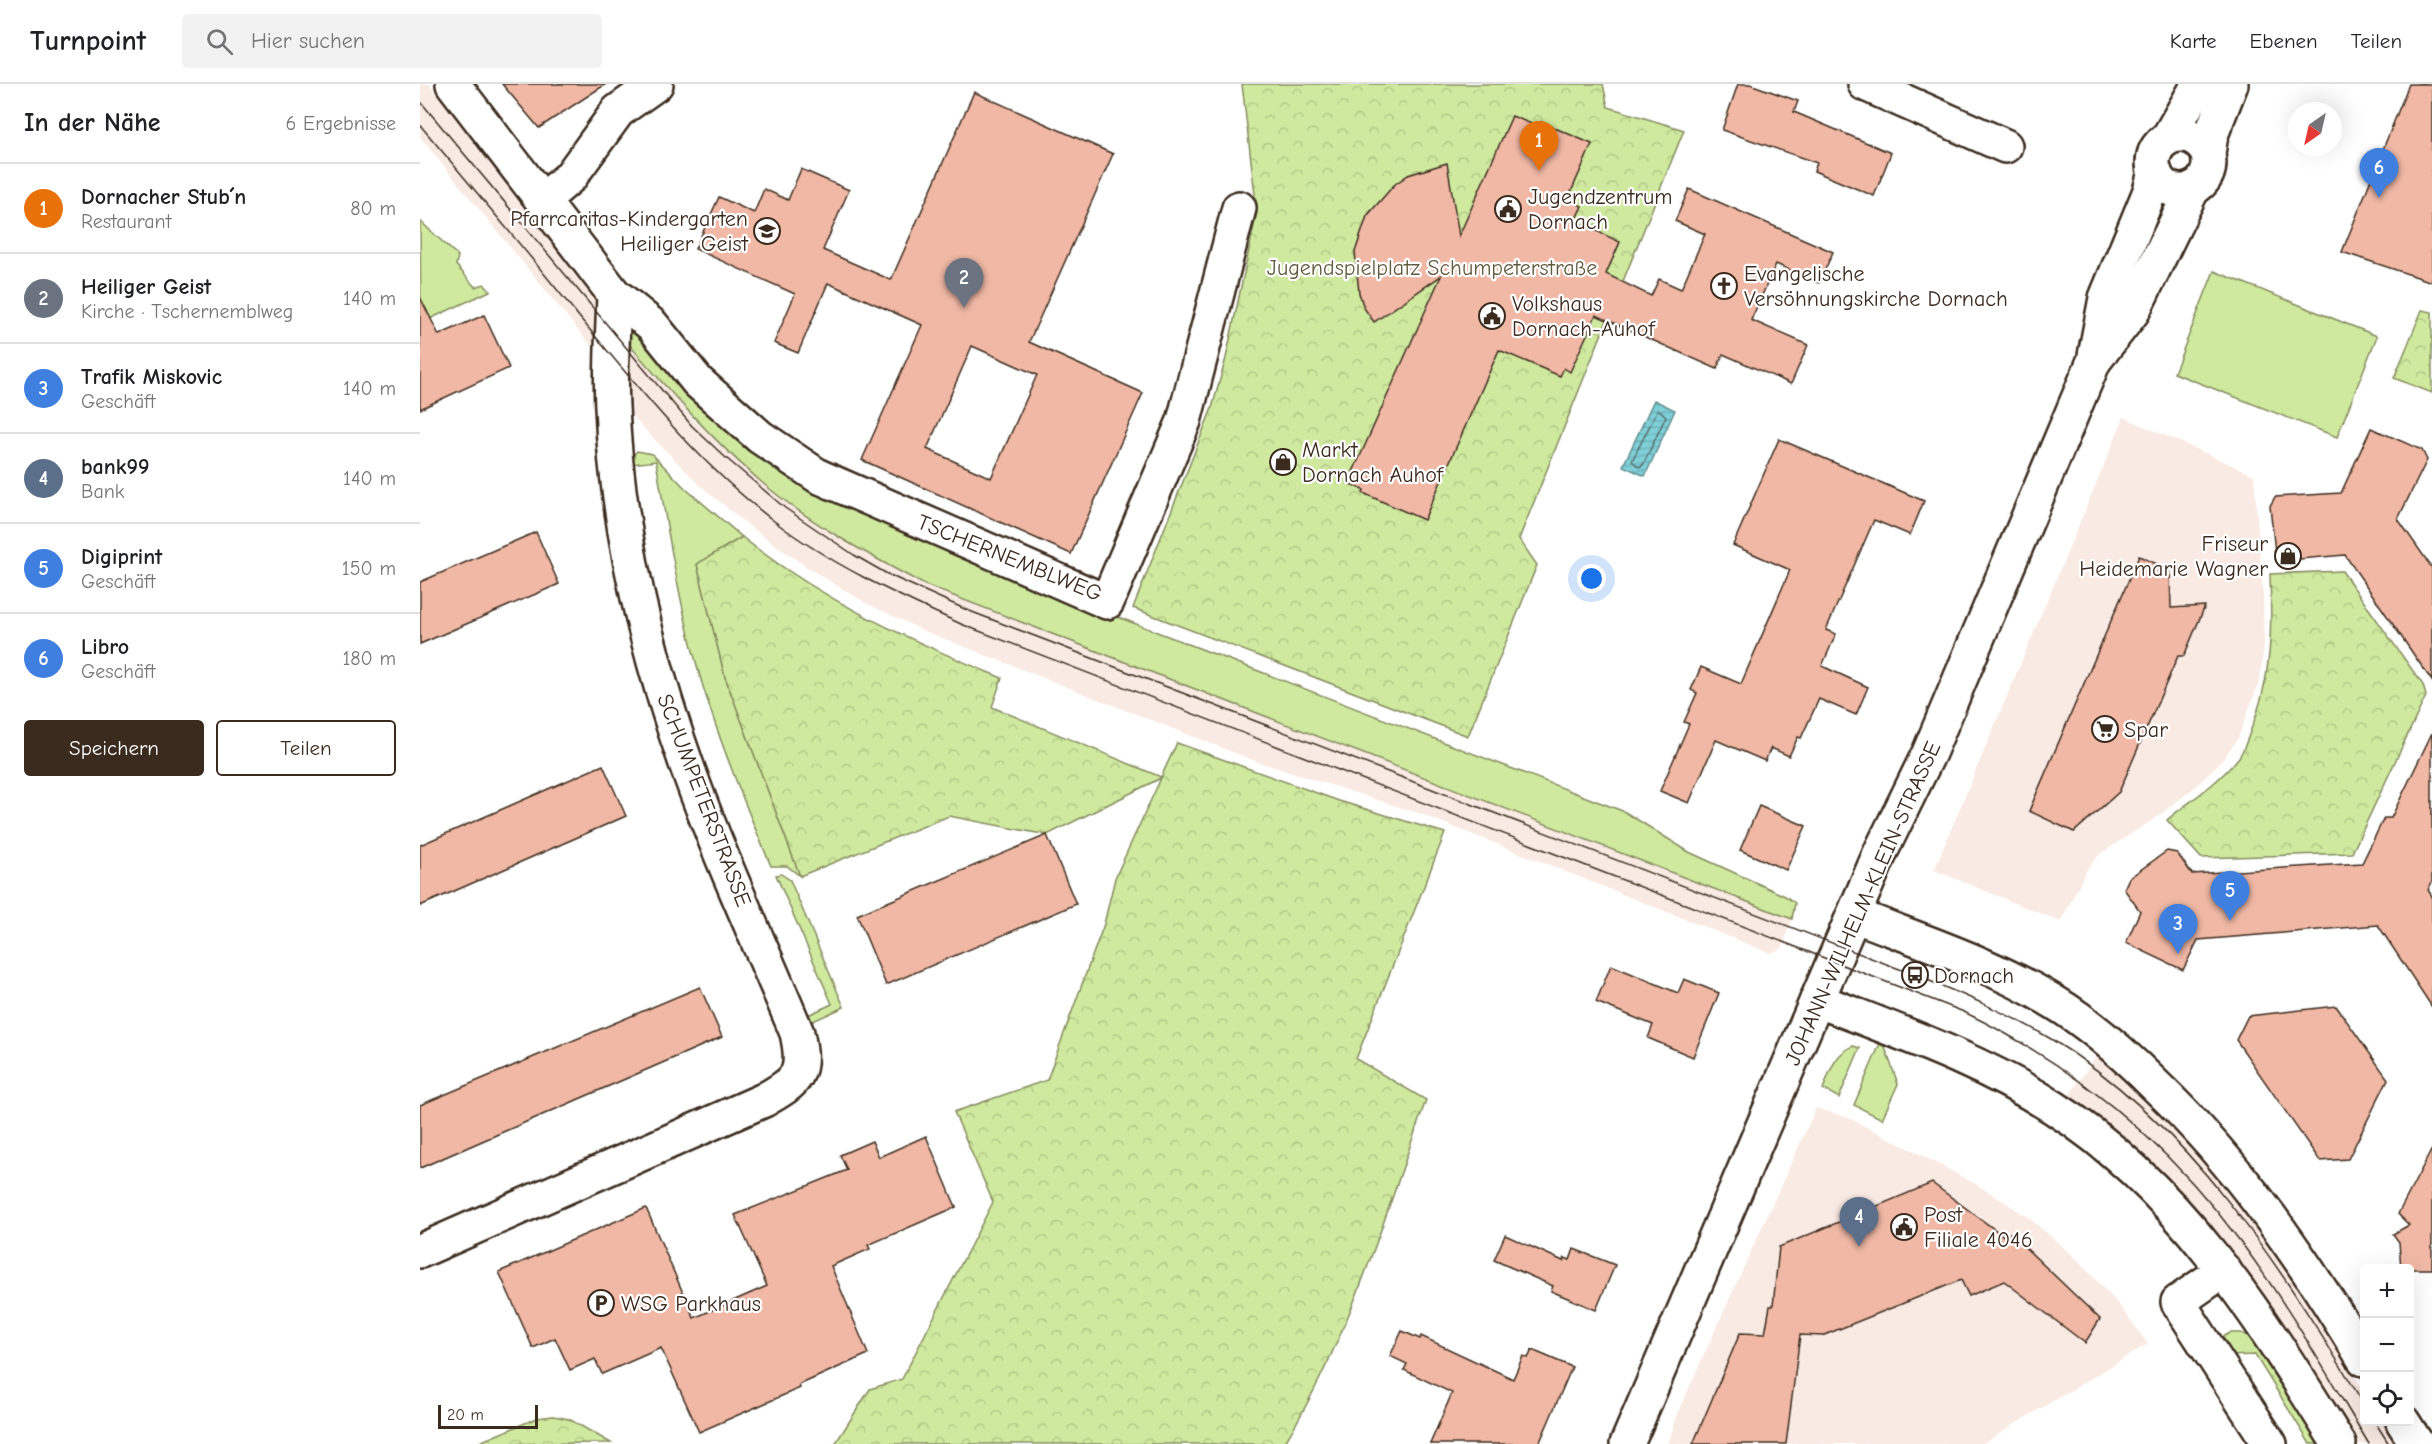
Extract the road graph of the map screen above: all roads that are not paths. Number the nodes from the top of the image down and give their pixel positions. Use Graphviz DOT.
graph roads {
  1 [pos="453,84"];
  2 [pos="656,84"];
  3 [pos="1865,84"];
  4 [pos="2199,84"];
  5 [pos="2231,84"];
  6 [pos="2169,138"];
  7 [pos="2005,146"];
  8 [pos="2208,153"];
  9 [pos="2155,172"];
  10 [pos="2193,188"];
  11 [pos="542,201"];
  12 [pos="1239,208"];
  13 [pos="614,294"];
  14 [pos="2094,361"];
  15 [pos="1854,915"];
  16 [pos="1817,1000"];
  17 [pos="420,1251"];
  18 [pos="2224,1270"];
  19 [pos="2360,1353"];
  20 [pos="2406,1426"];
  21 [pos="1627,1444"];
  22 [pos="2270,1444"];
  23 [pos="2339,1444"];
  24 [pos="2417,1444"];
  1 -- 11 [label="street"];
  2 -- 11 [label="street"];
  3 -- 7 [label="street"];
  4 -- 6 [label="street, JOHANN-WILHELM-KLEIN-STRASSE"];
  5 -- 8 [label="street, JOHANN-WILHELM-KLEIN-STRASSE"];
  6 -- 8 [label="street"];
  6 -- 9 [label="street, JOHANN-WILHELM-KLEIN-STRASSE"];
  8 -- 10 [label="street, JOHANN-WILHELM-KLEIN-STRASSE"];
  9 -- 10 [label="street"];
  9 -- 14 [label="street, JOHANN-WILHELM-KLEIN-STRASSE"];
  10 -- 14 [label="street, JOHANN-WILHELM-KLEIN-STRASSE"];
  11 -- 13 [label="street"];
  12 -- 13 [label="street, TSCHERNEMBLWEG"];
  13 -- 17 [label="street, SCHUMPETERSTRASSE"];
  14 -- 15 [label="street, JOHANN-WILHELM-KLEIN-STRASSE"];
  15 -- 16 [label="street, JOHANN-WILHELM-KLEIN-STRASSE"];
  15 -- 19 [label="street"];
  16 -- 18 [label="street"];
  16 -- 21 [label="street, JOHANN-WILHELM-KLEIN-STRASSE"];
  18 -- 22 [label="street"];
  18 -- 23 [label="street"];
  20 -- 24 [label="street"];
}
